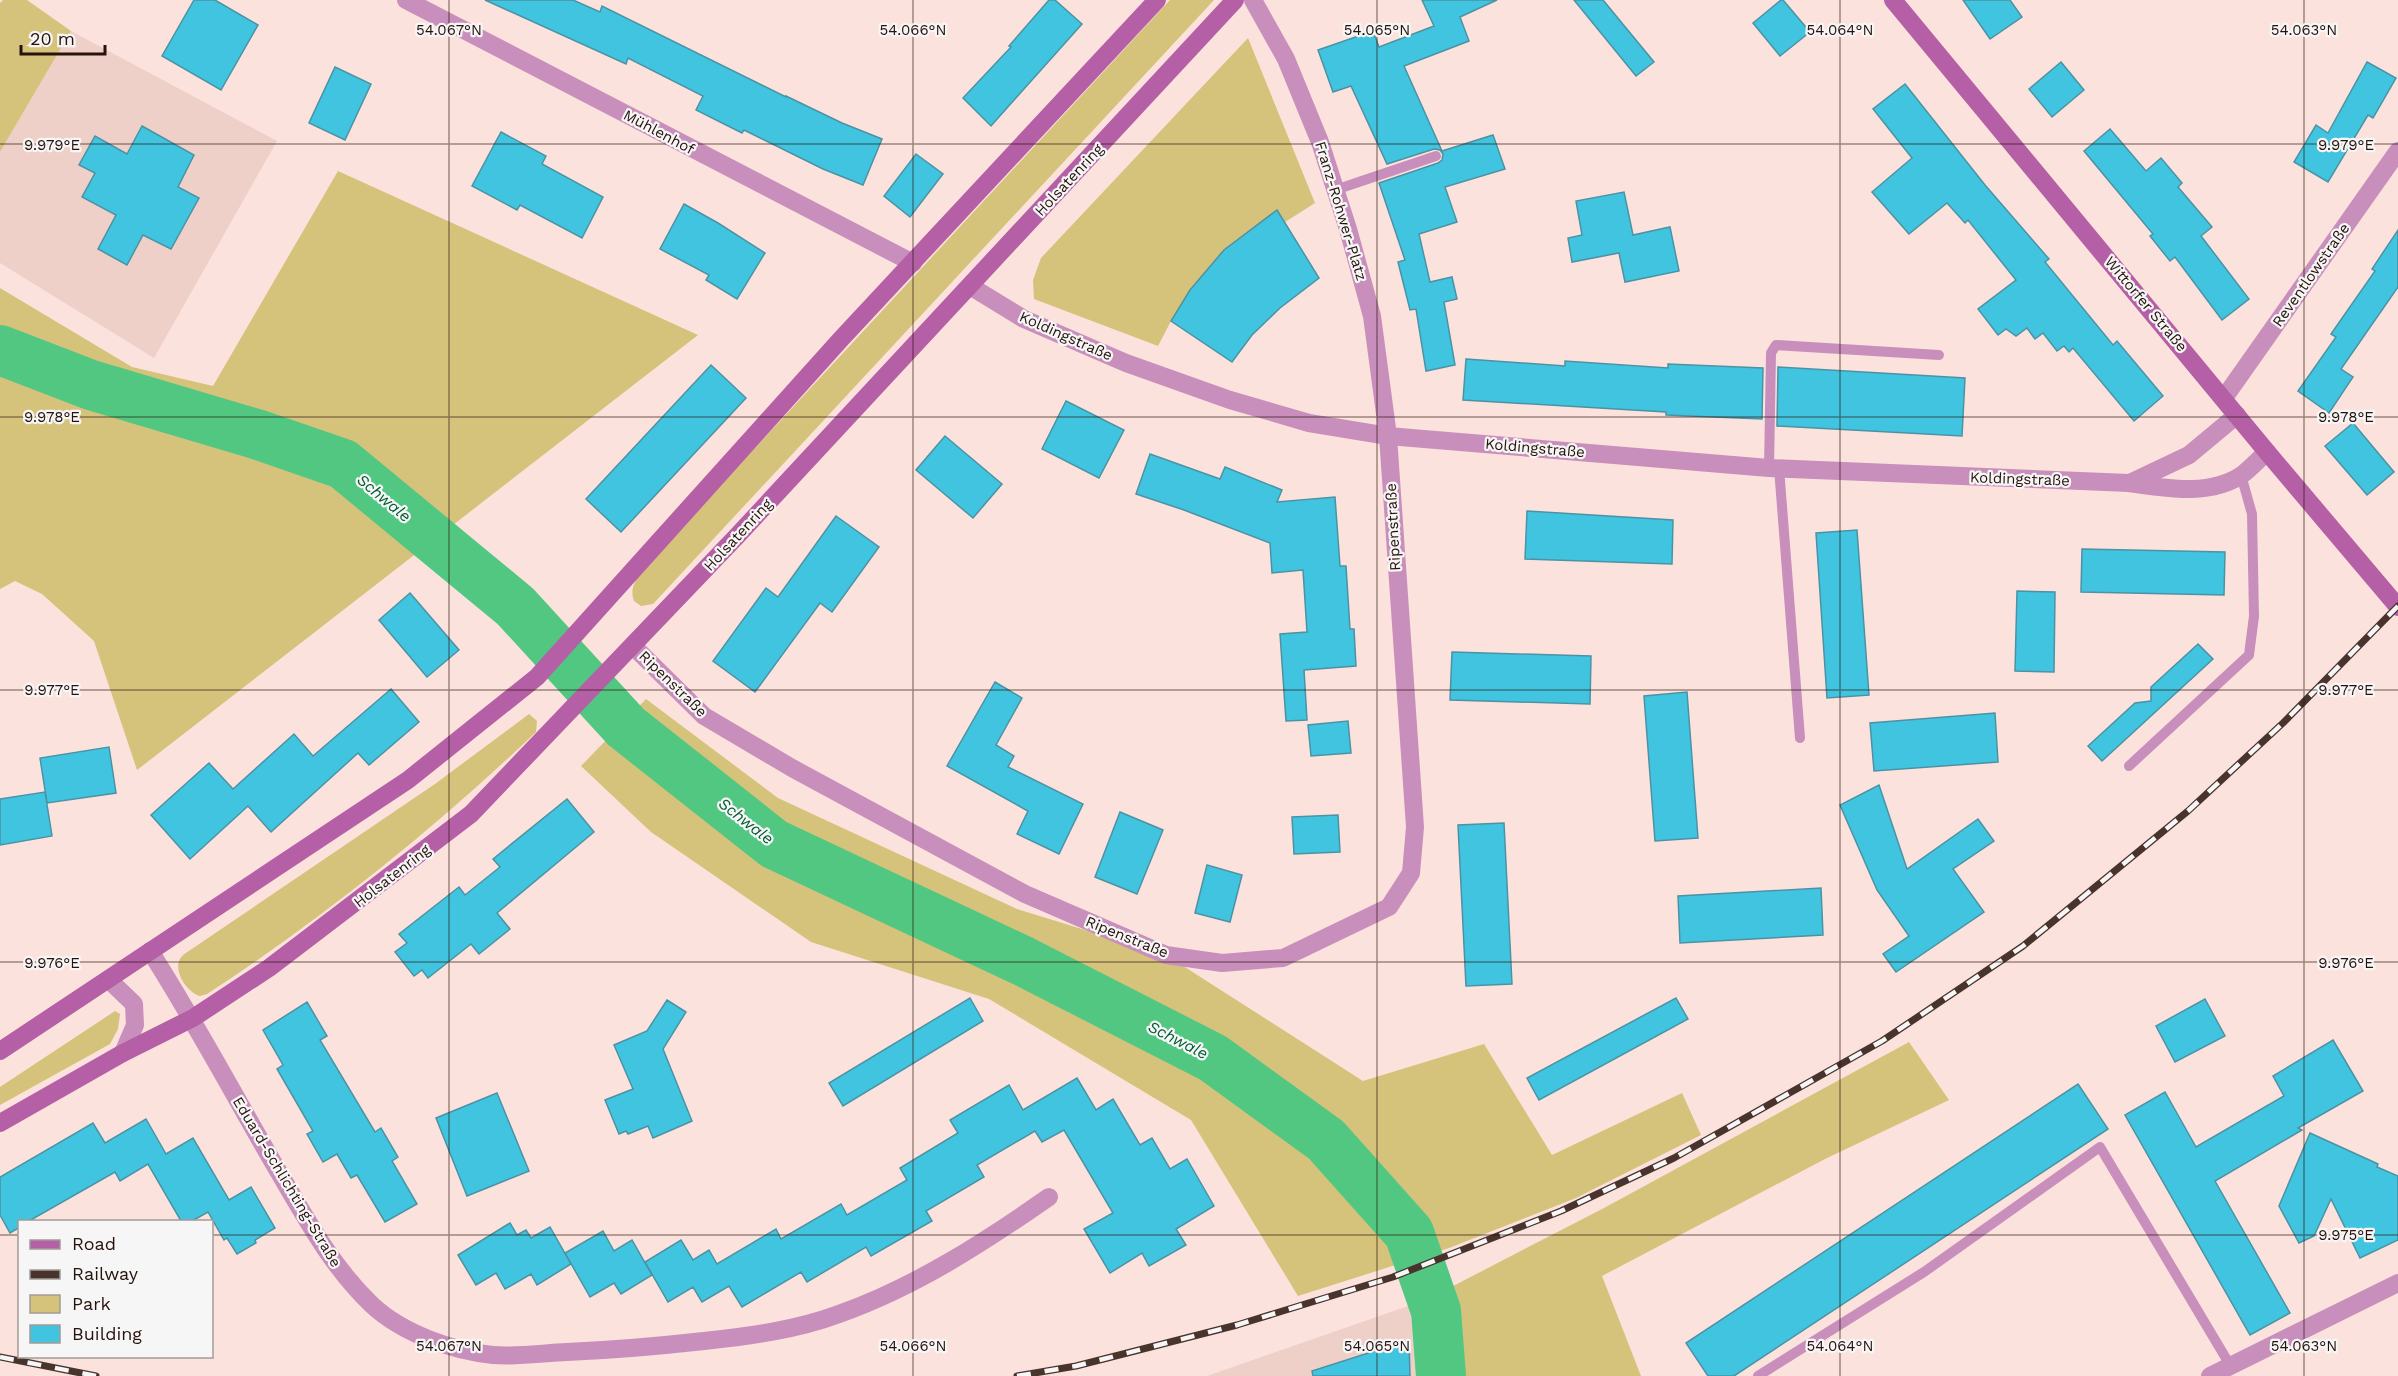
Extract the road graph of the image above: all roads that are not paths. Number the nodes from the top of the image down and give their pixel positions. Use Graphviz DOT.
graph roads {
  1 [pos="406,0"];
  2 [pos="1157,0"];
  3 [pos="1235,0"];
  4 [pos="1253,0"];
  5 [pos="1893,0"];
  6 [pos="2398,151"];
  7 [pos="1436,156"];
  8 [pos="1335,190"];
  9 [pos="913,263"];
  10 [pos="970,286"];
  11 [pos="1939,355"];
  12 [pos="2224,398"];
  13 [pos="2237,415"];
  14 [pos="1388,436"];
  15 [pos="2267,452"];
  16 [pos="1774,468"];
  17 [pos="2241,475"];
  18 [pos="2129,483"];
  19 [pos="2398,607"];
  20 [pos="633,646"];
  21 [pos="1800,738"];
  22 [pos="2129,766"];
  23 [pos="150,951"];
  24 [pos="109,980"];
  25 [pos="193,1018"];
  26 [pos="0,1051"];
  27 [pos="123,1053"];
  28 [pos="0,1123"];
  29 [pos="1049,1197"];
  30 [pos="2398,1283"];
  31 [pos="2230,1365"];
  32 [pos="1758,1376"];
  33 [pos="2210,1376"];
  1 -- 9 [label="street, Mühlenhof"];
  2 -- 9 [label="main road"];
  3 -- 10 [label="main road, Holsatenring"];
  4 -- 8 [label="street, Franz-Rohwer-Platz"];
  5 -- 12 [label="main road, Wittorfer Straße"];
  6 -- 12 [label="street, Reventlowstraße"];
  7 -- 8 [label="lane"];
  8 -- 14 [label="street, Franz-Rohwer-Platz"];
  9 -- 23 [label="main road"];
  10 -- 14 [label="street, Koldingstraße"];
  10 -- 20 [label="main road, Holsatenring"];
  11 -- 16 [label="lane"];
  12 -- 13 [label="main road, Wittorfer Straße"];
  13 -- 15 [label="main road, Wittorfer Straße"];
  13 -- 18 [label="street, Koldingstraße"];
  14 -- 16 [label="street, Koldingstraße"];
  14 -- 20 [label="street, Ripenstraße"];
  15 -- 17 [label="street, Koldingstraße"];
  15 -- 19 [label="main road, Wittorfer Straße"];
  16 -- 18 [label="street, Koldingstraße"];
  16 -- 21 [label="lane"];
  17 -- 18 [label="street, Koldingstraße"];
  17 -- 22 [label="lane"];
  20 -- 25 [label="main road, Holsatenring"];
  23 -- 24 [label="main road"];
  23 -- 25 [label="street"];
  24 -- 26 [label="main road"];
  24 -- 27 [label="street"];
  25 -- 27 [label="main road, Holsatenring"];
  25 -- 29 [label="street, Eduard-Schlichting-Straße"];
  27 -- 28 [label="main road, Holsatenring"];
  30 -- 31 [label="street"];
  31 -- 32 [label="lane"];
  31 -- 33 [label="street"];
}
